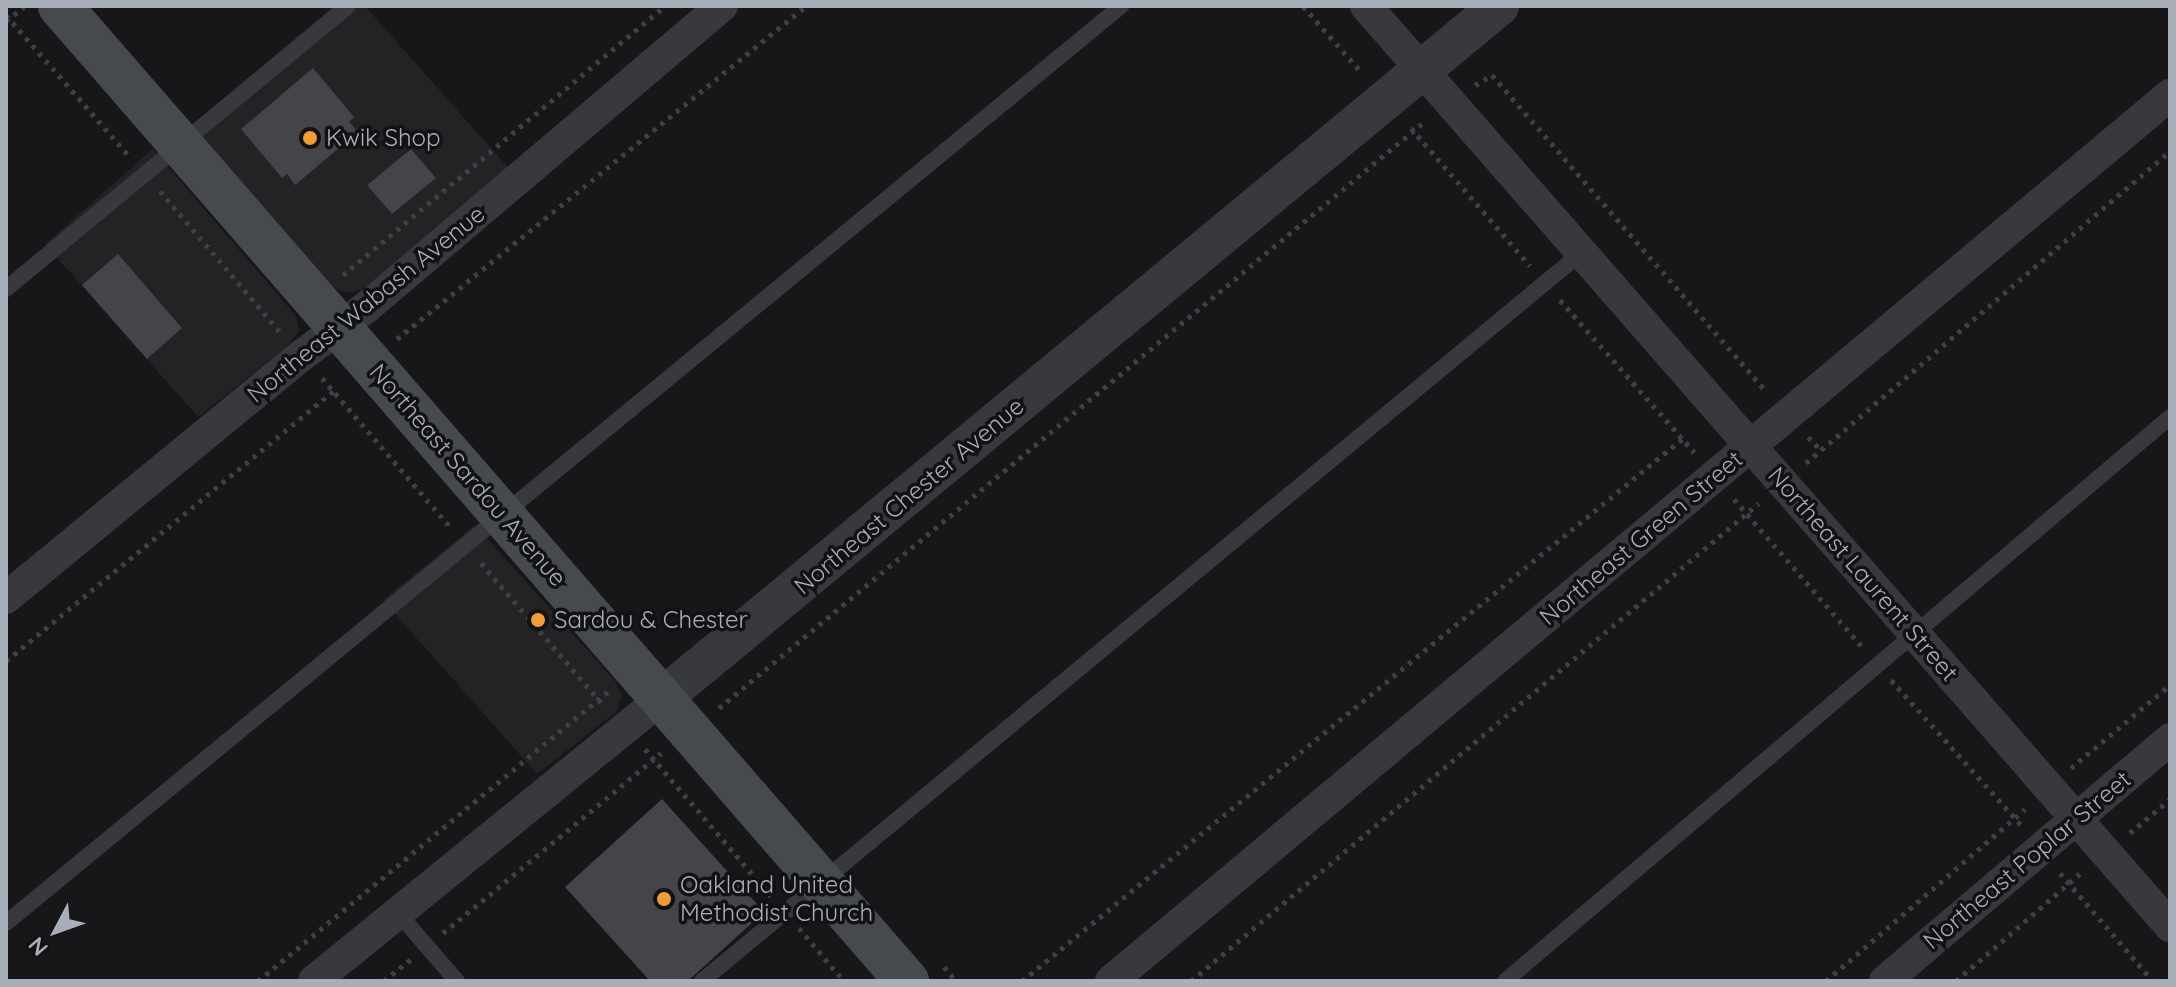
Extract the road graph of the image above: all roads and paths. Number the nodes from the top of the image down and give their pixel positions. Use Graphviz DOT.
graph roads {
  1 [pos="25,6"];
  2 [pos="60,6"];
  3 [pos="348,6"];
  4 [pos="665,6"];
  5 [pos="722,6"];
  6 [pos="806,6"];
  7 [pos="1121,6"];
  8 [pos="1366,6"];
  9 [pos="1499,6"];
  10 [pos="7,18"];
  11 [pos="1422,70"];
  12 [pos="2170,95"];
  13 [pos="1447,103"];
  14 [pos="181,145"];
  15 [pos="2170,151"];
  16 [pos="146,175"];
  17 [pos="1581,253"];
  18 [pos="342,276"];
  19 [pos="6,289"];
  20 [pos="338,327"];
  21 [pos="301,356"];
  22 [pos="370,363"];
  23 [pos="334,391"];
  24 [pos="1789,417"];
  25 [pos="2170,417"];
  26 [pos="1682,439"];
  27 [pos="1751,446"];
  28 [pos="1821,450"];
  29 [pos="1783,482"];
  30 [pos="502,514"];
  31 [pos="466,546"];
  32 [pos="6,598"];
  33 [pos="1914,632"];
  34 [pos="6,661"];
  35 [pos="2170,685"];
  36 [pos="675,714"];
  37 [pos="625,728"];
  38 [pos="2170,739"];
  39 [pos="654,759"];
  40 [pos="2049,787"];
  41 [pos="2170,799"];
  42 [pos="2075,818"];
  43 [pos="2106,854"];
  44 [pos="821,882"];
  45 [pos="785,912"];
  46 [pos="398,913"];
  47 [pos="6,923"];
  48 [pos="2170,926"];
  49 [pos="427,946"];
  50 [pos="314,981"];
  51 [pos="384,981"];
  52 [pos="457,981"];
  53 [pos="702,981"];
  54 [pos="844,981"];
  55 [pos="907,981"];
  56 [pos="1022,981"];
  57 [pos="1111,981"];
  58 [pos="1191,981"];
  59 [pos="1505,981"];
  60 [pos="1826,981"];
  61 [pos="1885,981"];
  62 [pos="1956,981"];
  1 -- 10 [label="path"];
  2 -- 14 [label="main road, Northeast Sardou Avenue"];
  3 -- 14 [label="lane"];
  4 -- 18 [label="path"];
  5 -- 20 [label="street, Northeast Wabash Avenue"];
  6 -- 22 [label="path"];
  7 -- 30 [label="lane"];
  8 -- 11 [label="street, Northeast Laurent Street"];
  9 -- 11 [label="street, Northeast Chester Avenue"];
  10 -- 16 [label="path"];
  11 -- 13 [label="street, Northeast Laurent Street"];
  11 -- 36 [label="street, Northeast Chester Avenue"];
  12 -- 24 [label="street, Northeast Green Street"];
  13 -- 17 [label="street, Northeast Laurent Street"];
  13 -- 24 [label="path"];
  13 -- 36 [label="path"];
  14 -- 16 [label="lane"];
  14 -- 20 [label="main road, Northeast Sardou Avenue"];
  15 -- 28 [label="path"];
  16 -- 19 [label="lane"];
  16 -- 21 [label="path"];
  17 -- 27 [label="street, Northeast Laurent Street"];
  17 -- 44 [label="lane"];
  20 -- 21 [label="street, Northeast Wabash Avenue"];
  20 -- 22 [label="main road, Northeast Sardou Avenue"];
  21 -- 23 [label="path"];
  21 -- 32 [label="street, Northeast Wabash Avenue"];
  22 -- 23 [label="path"];
  22 -- 30 [label="main road, Northeast Sardou Avenue"];
  23 -- 31 [label="path"];
  23 -- 34 [label="path"];
  24 -- 27 [label="street, Northeast Green Street"];
  24 -- 28 [label="path"];
  25 -- 33 [label="lane"];
  26 -- 56 [label="path"];
  27 -- 29 [label="street, Northeast Laurent Street"];
  27 -- 57 [label="street, Northeast Green Street"];
  28 -- 29 [label="path"];
  29 -- 33 [label="street, Northeast Laurent Street"];
  29 -- 58 [label="path"];
  30 -- 31 [label="lane"];
  30 -- 36 [label="main road, Northeast Sardou Avenue"];
  31 -- 37 [label="path"];
  31 -- 47 [label="lane"];
  33 -- 40 [label="street, Northeast Laurent Street"];
  33 -- 59 [label="lane"];
  35 -- 40 [label="path"];
  36 -- 37 [label="street, Northeast Chester Avenue"];
  36 -- 39 [label="path"];
  36 -- 44 [label="main road, Northeast Sardou Avenue"];
  37 -- 39 [label="path"];
  37 -- 46 [label="street, Northeast Chester Avenue"];
  38 -- 42 [label="street, Northeast Poplar Street"];
  39 -- 45 [label="path"];
  39 -- 49 [label="path"];
  40 -- 42 [label="street, Northeast Laurent Street"];
  40 -- 60 [label="path"];
  41 -- 43 [label="path"];
  42 -- 43 [label="street, Northeast Laurent Street"];
  42 -- 61 [label="street, Northeast Poplar Street"];
  43 -- 48 [label="street, Northeast Laurent Street"];
  43 -- 62 [label="path"];
  44 -- 45 [label="lane"];
  44 -- 55 [label="main road, Northeast Sardou Avenue"];
  45 -- 53 [label="lane"];
  45 -- 54 [label="path"];
  46 -- 49 [label="lane"];
  46 -- 50 [label="street, Northeast Chester Avenue"];
  49 -- 51 [label="path"];
  49 -- 52 [label="lane"];
}
